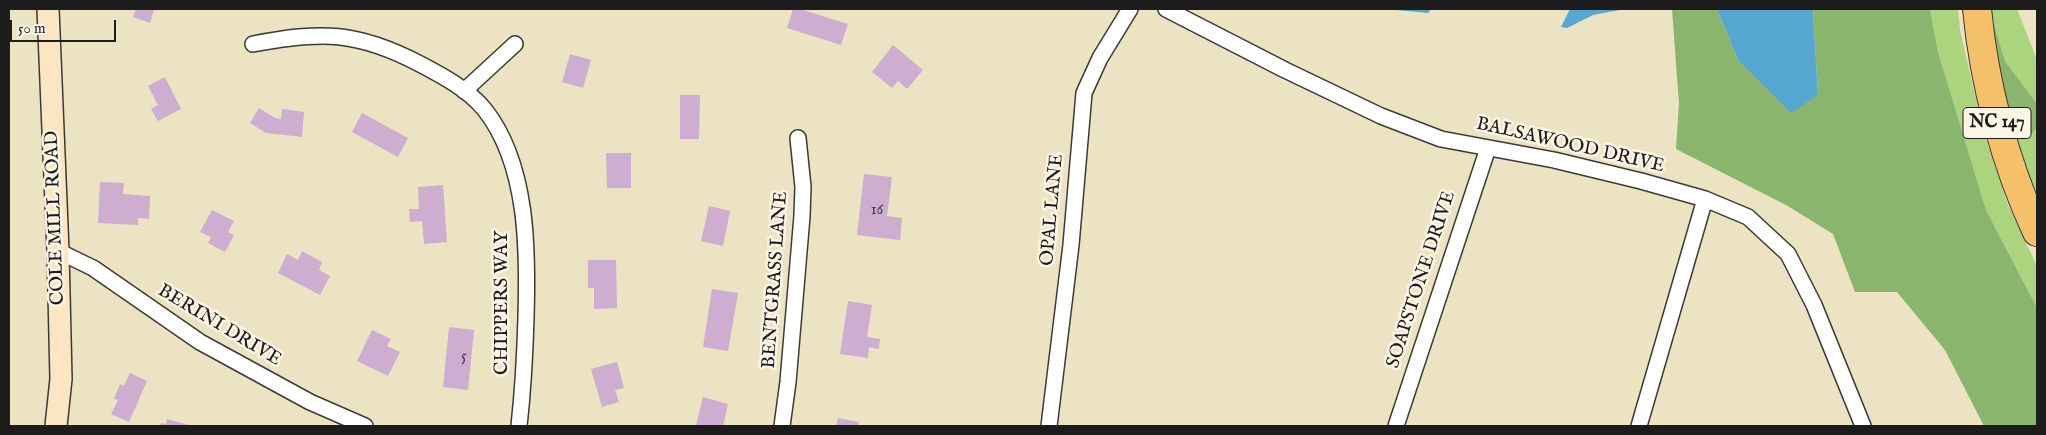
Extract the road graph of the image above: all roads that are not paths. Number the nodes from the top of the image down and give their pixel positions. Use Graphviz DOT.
graph roads {
  1 [pos="48,9"];
  2 [pos="1130,9"];
  3 [pos="1166,9"];
  4 [pos="1977,9"];
  5 [pos="253,44"];
  6 [pos="514,44"];
  7 [pos="464,91"];
  8 [pos="798,138"];
  9 [pos="1488,148"];
  10 [pos="1705,199"];
  11 [pos="2037,232"];
  12 [pos="58,251"];
  13 [pos="56,426"];
  14 [pos="365,426"];
  15 [pos="518,426"];
  16 [pos="782,426"];
  17 [pos="1049,426"];
  18 [pos="1396,426"];
  19 [pos="1639,426"];
  20 [pos="1863,426"];
  1 -- 12 [label="street, COLE MILL ROAD"];
  2 -- 17 [label="street, OPAL LANE"];
  3 -- 9 [label="street, BALSAWOOD DRIVE"];
  4 -- 11 [label="highway, NC 147"];
  5 -- 7 [label="street, CHIPPERS WAY"];
  6 -- 7 [label="street"];
  7 -- 15 [label="street, CHIPPERS WAY"];
  8 -- 16 [label="street, BENTGRASS LANE"];
  9 -- 10 [label="street, BALSAWOOD DRIVE"];
  9 -- 18 [label="street, SOAPSTONE DRIVE"];
  10 -- 19 [label="street"];
  10 -- 20 [label="street, BALSAWOOD DRIVE"];
  12 -- 13 [label="street, COLE MILL ROAD"];
  12 -- 14 [label="street, BERINI DRIVE"];
}
